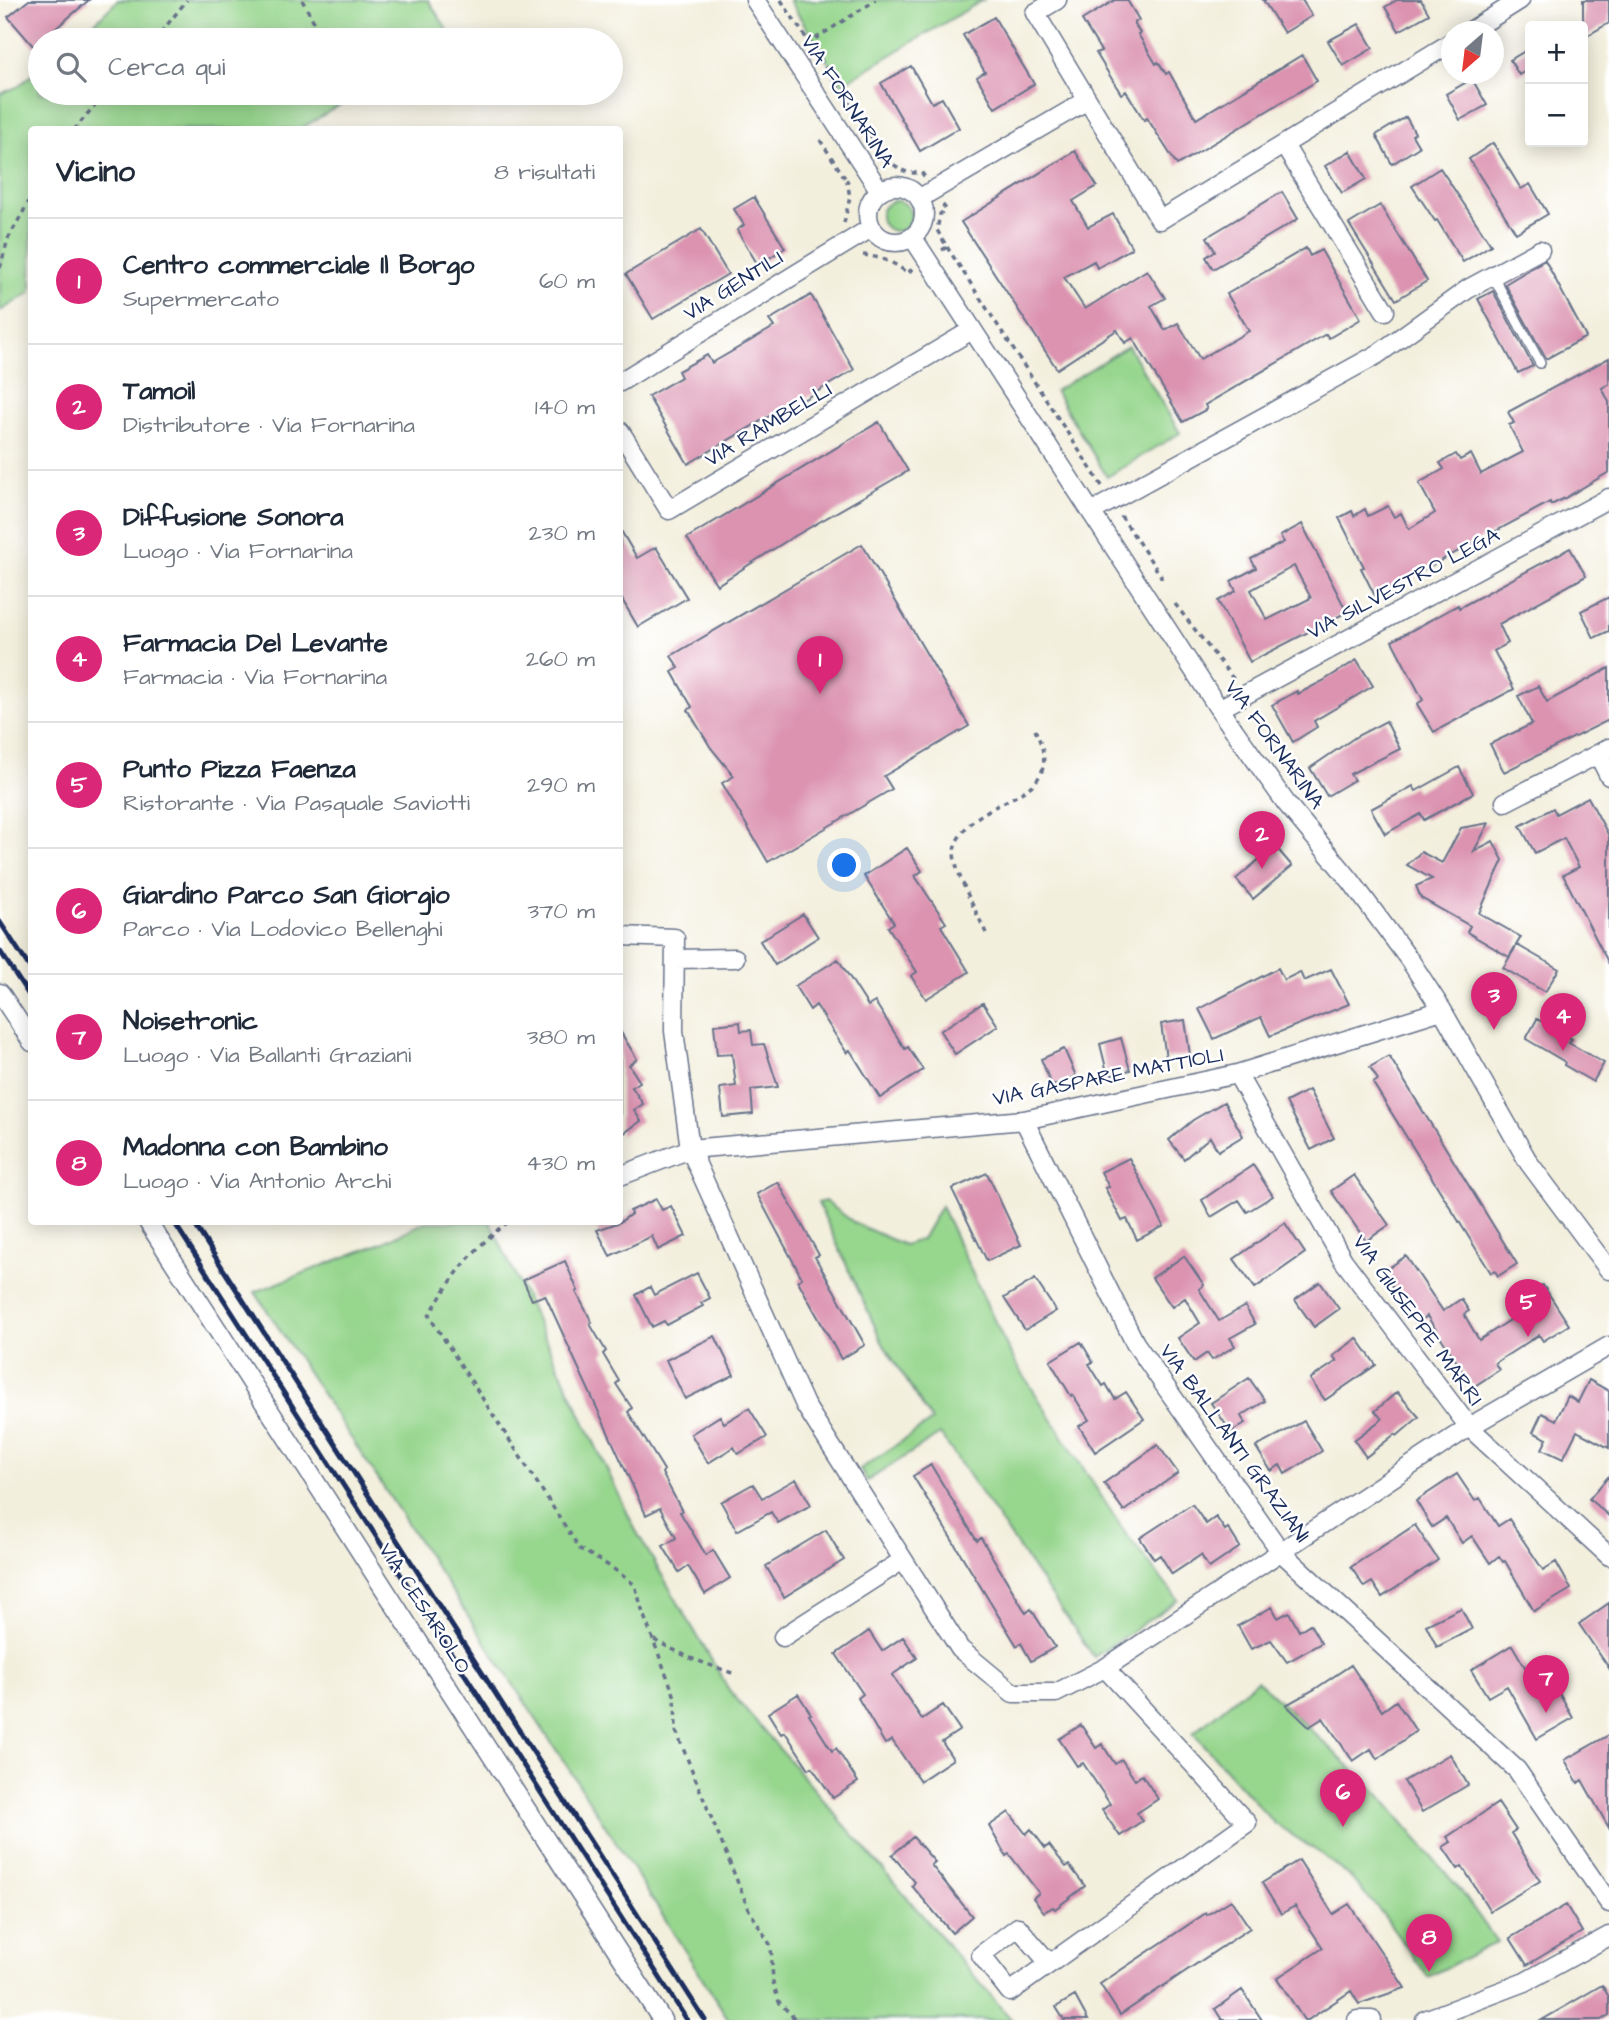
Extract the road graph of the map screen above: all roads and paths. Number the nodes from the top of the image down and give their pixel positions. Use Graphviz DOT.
graph roads {
  1 [pos="187,0"];
  2 [pos="302,0"];
  3 [pos="755,0"];
  4 [pos="781,0"];
  5 [pos="876,0"];
  6 [pos="1057,0"];
  7 [pos="1520,0"];
  8 [pos="1487,21"];
  9 [pos="165,28"];
  10 [pos="317,28"];
  11 [pos="809,43"];
  12 [pos="1441,48"];
  13 [pos="791,54"];
  14 [pos="1086,101"];
  15 [pos="96,105"];
  16 [pos="77,126"];
  17 [pos="820,140"];
  18 [pos="1284,145"];
  19 [pos="884,156"];
  20 [pos="865,168"];
  21 [pos="847,181"];
  22 [pos="880,191"];
  23 [pos="927,194"];
  24 [pos="28,203"];
  25 [pos="872,229"];
  26 [pos="912,238"];
  27 [pos="849,242"];
  28 [pos="947,247"];
  29 [pos="1540,250"];
  30 [pos="927,260"];
  31 [pos="0,268"];
  32 [pos="1493,276"];
  33 [pos="1385,311"];
  34 [pos="972,330"];
  35 [pos="1540,363"];
  36 [pos="623,380"];
  37 [pos="623,436"];
  38 [pos="1106,492"];
  39 [pos="1609,498"];
  40 [pos="1117,510"];
  41 [pos="1091,512"];
  42 [pos="1160,585"];
  43 [pos="1169,596"];
  44 [pos="1236,683"];
  45 [pos="1219,709"];
  46 [pos="1035,730"];
  47 [pos="1604,751"];
  48 [pos="1609,776"];
  49 [pos="1505,802"];
  50 [pos="986,933"];
  51 [pos="623,936"];
  52 [pos="735,958"];
  53 [pos="676,959"];
  54 [pos="0,993"];
  55 [pos="1443,1010"];
  56 [pos="28,1036"];
  57 [pos="1237,1074"];
  58 [pos="1024,1120"];
  59 [pos="690,1149"];
  60 [pos="623,1175"];
  61 [pos="150,1225"];
  62 [pos="504,1225"];
  63 [pos="1609,1269"];
  64 [pos="1609,1346"];
  65 [pos="1469,1427"];
  66 [pos="1281,1552"];
  67 [pos="1609,1556"];
  68 [pos="904,1560"];
  69 [pos="783,1637"];
  70 [pos="654,1640"];
  71 [pos="1105,1668"];
  72 [pos="735,1674"];
  73 [pos="1609,1903"];
  74 [pos="1609,1936"];
  75 [pos="1049,1963"];
  76 [pos="662,2020"];
  77 [pos="796,2020"];
  78 [pos="1357,2020"];
  79 [pos="1372,2020"];
  80 [pos="1425,2020"];
  1 -- 9 [label="path"];
  2 -- 10 [label="path"];
  3 -- 13 [label="street, VIA FORNARINA"];
  4 -- 11 [label="path"];
  5 -- 11 [label="path"];
  6 -- 14 [label="street"];
  7 -- 8 [label="street"];
  11 -- 13 [label="path"];
  11 -- 19 [label="path"];
  12 -- 18 [label="street"];
  13 -- 20 [label="street, VIA FORNARINA"];
  14 -- 18 [label="street"];
  14 -- 23 [label="street"];
  15 -- 16 [label="path"];
  17 -- 21 [label="path"];
  18 -- 33 [label="street"];
  19 -- 20 [label="path"];
  19 -- 23 [label="path"];
  20 -- 21 [label="path"];
  20 -- 22 [label="street, VIA FORNARINA"];
  21 -- 27 [label="path"];
  22 -- 23 [label="street, VIA FORNARINA"];
  22 -- 25 [label="street, VIA FORNARINA"];
  23 -- 26 [label="street"];
  23 -- 28 [label="path"];
  24 -- 31 [label="path"];
  25 -- 26 [label="street"];
  25 -- 27 [label="street, VIA GENTILI"];
  26 -- 30 [label="street, VIA FORNARINA"];
  27 -- 30 [label="path"];
  27 -- 36 [label="street, VIA GENTILI"];
  28 -- 30 [label="path"];
  28 -- 38 [label="path"];
  29 -- 32 [label="street"];
  30 -- 34 [label="street, VIA FORNARINA"];
  32 -- 35 [label="lane"];
  32 -- 41 [label="street"];
  34 -- 37 [label="street, VIA RAMBELLI"];
  34 -- 41 [label="street, VIA FORNARINA"];
  39 -- 45 [label="street, VIA SILVESTRO LEGA"];
  40 -- 42 [label="path"];
  41 -- 45 [label="street, VIA FORNARINA"];
  43 -- 44 [label="path"];
  45 -- 55 [label="street, VIA FORNARINA"];
  46 -- 50 [label="path"];
  47 -- 48 [label="street"];
  47 -- 49 [label="street"];
  51 -- 53 [label="street"];
  52 -- 53 [label="street"];
  53 -- 59 [label="street"];
  54 -- 56 [label="street"];
  55 -- 57 [label="street, VIA GASPARE MATTIOLI"];
  55 -- 63 [label="street, VIA FORNARINA"];
  57 -- 58 [label="street, VIA GASPARE MATTIOLI"];
  57 -- 65 [label="street, VIA GIUSEPPE MARRI"];
  58 -- 59 [label="street, VIA GASPARE MATTIOLI"];
  58 -- 66 [label="street, VIA BALLANTI GRAZIANI"];
  59 -- 60 [label="street, VIA GASPARE MATTIOLI"];
  59 -- 68 [label="street"];
  61 -- 76 [label="street, VIA CESAROLO"];
  62 -- 70 [label="path"];
  64 -- 65 [label="street"];
  65 -- 66 [label="street"];
  65 -- 67 [label="street, VIA GIUSEPPE MARRI"];
  66 -- 71 [label="street"];
  66 -- 73 [label="street, VIA BALLANTI GRAZIANI"];
  68 -- 69 [label="street"];
  68 -- 71 [label="street"];
  70 -- 72 [label="path"];
  70 -- 77 [label="path"];
  71 -- 75 [label="street"];
  74 -- 80 [label="street"];
  78 -- 79 [label="street"];
}
